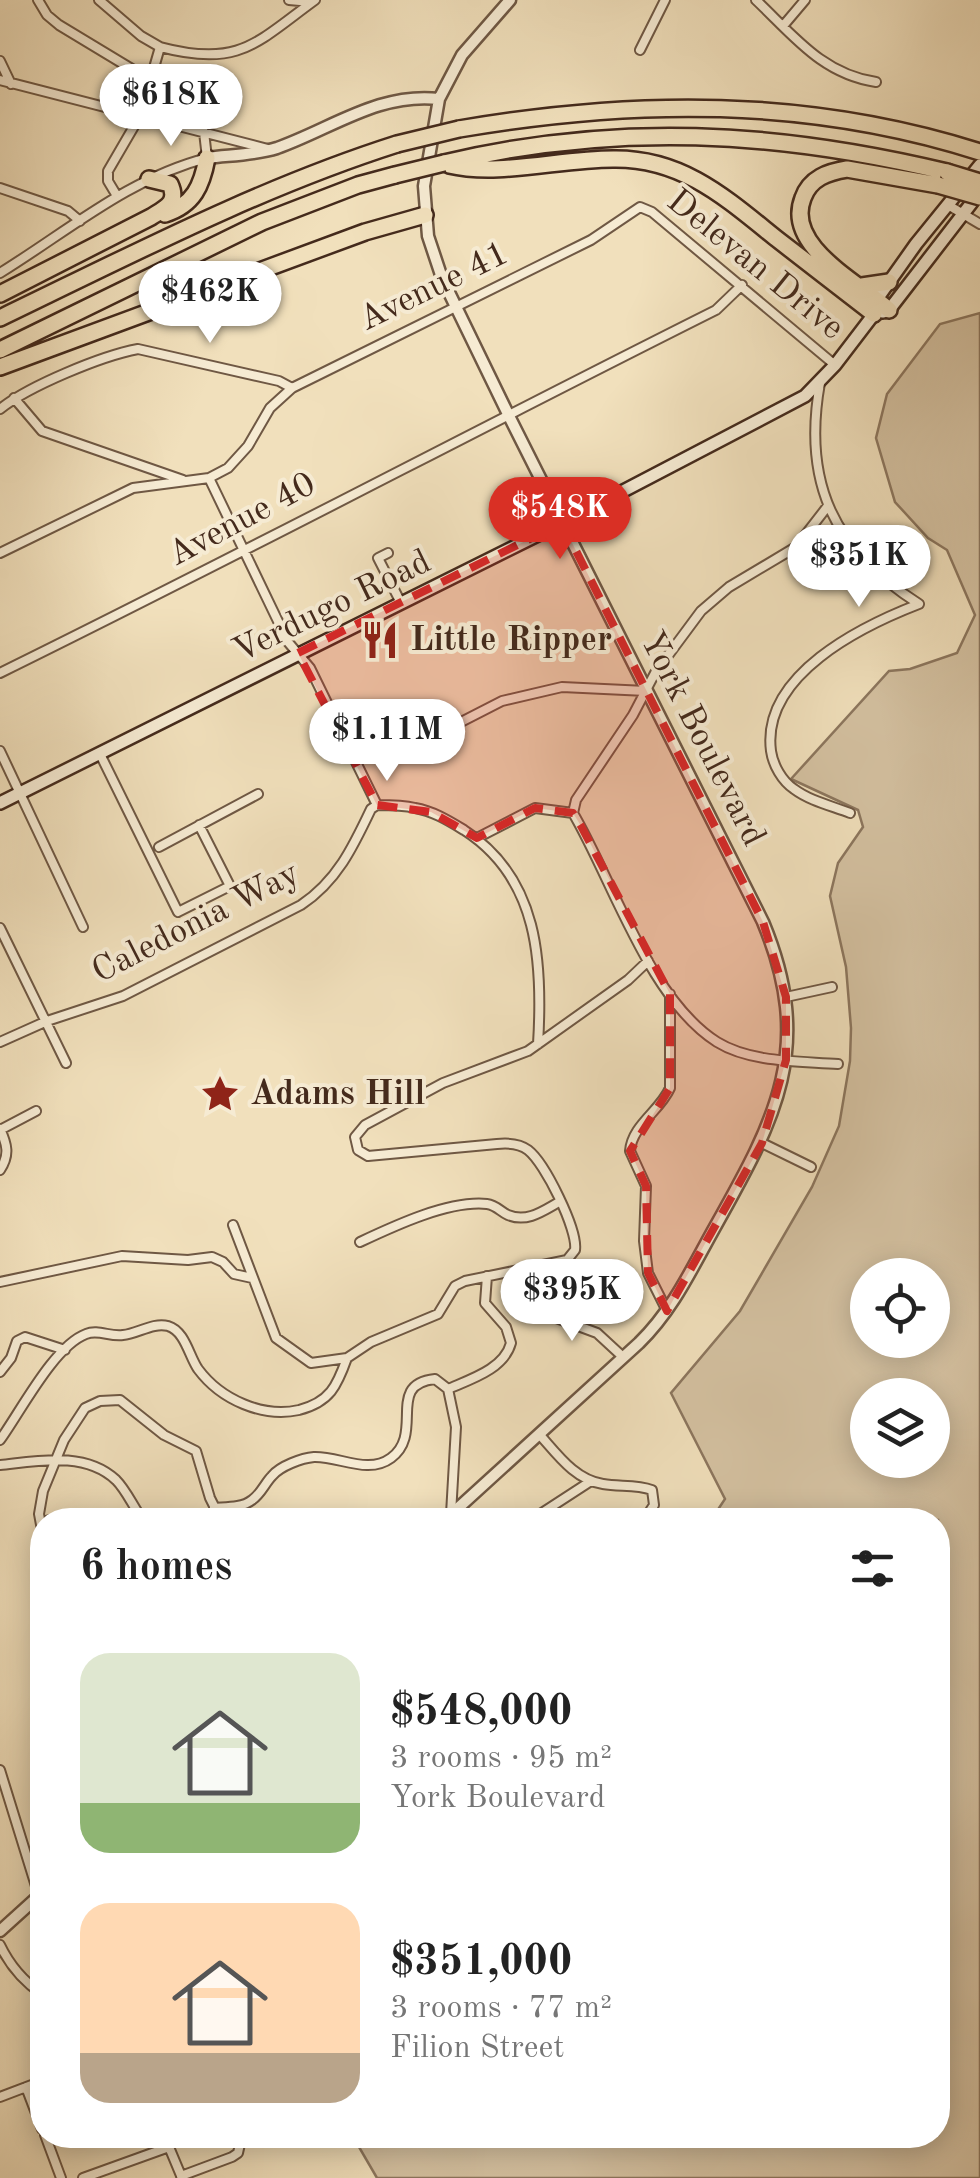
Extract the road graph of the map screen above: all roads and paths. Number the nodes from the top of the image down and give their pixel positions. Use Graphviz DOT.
graph roads {
  1 [pos="38,0"];
  2 [pos="100,0"];
  3 [pos="289,0"];
  4 [pos="510,0"];
  5 [pos="665,0"];
  6 [pos="756,0"];
  7 [pos="805,0"];
  8 [pos="313,1"];
  9 [pos="783,26"];
  10 [pos="160,46"];
  11 [pos="640,50"];
  12 [pos="0,61"];
  13 [pos="0,80"];
  14 [pos="150,80"];
  15 [pos="876,82"];
  16 [pos="11,85"];
  17 [pos="439,98"];
  18 [pos="140,116"];
  19 [pos="204,132"];
  20 [pos="272,150"];
  21 [pos="980,152"];
  22 [pos="208,158"];
  23 [pos="449,163"];
  24 [pos="980,165"];
  25 [pos="148,178"];
  26 [pos="943,179"];
  27 [pos="980,182"];
  28 [pos="0,188"];
  29 [pos="980,195"];
  30 [pos="117,196"];
  31 [pos="948,204"];
  32 [pos="640,208"];
  33 [pos="962,214"];
  34 [pos="425,216"];
  35 [pos="151,218"];
  36 [pos="80,221"];
  37 [pos="980,224"];
  38 [pos="0,272"];
  39 [pos="889,282"];
  40 [pos="742,285"];
  41 [pos="862,286"];
  42 [pos="0,294"];
  43 [pos="457,307"];
  44 [pos="880,308"];
  45 [pos="0,318"];
  46 [pos="0,350"];
  47 [pos="835,365"];
  48 [pos="0,368"];
  49 [pos="820,383"];
  50 [pos="292,388"];
  51 [pos="14,398"];
  52 [pos="0,409"];
  53 [pos="508,414"];
  54 [pos="209,478"];
  55 [pos="188,481"];
  56 [pos="827,507"];
  57 [pos="562,523"];
  58 [pos="0,552"];
  59 [pos="246,552"];
  60 [pos="388,553"];
  61 [pos="401,603"];
  62 [pos="298,654"];
  63 [pos="0,673"];
  64 [pos="646,690"];
  65 [pos="347,743"];
  66 [pos="0,752"];
  67 [pos="100,754"];
  68 [pos="20,793"];
  69 [pos="258,794"];
  70 [pos="0,803"];
  71 [pos="377,804"];
  72 [pos="573,813"];
  73 [pos="850,814"];
  74 [pos="200,825"];
  75 [pos="477,838"];
  76 [pos="158,847"];
  77 [pos="83,927"];
  78 [pos="0,928"];
  79 [pos="648,961"];
  80 [pos="832,987"];
  81 [pos="670,994"];
  82 [pos="786,997"];
  83 [pos="47,1021"];
  84 [pos="0,1042"];
  85 [pos="538,1044"];
  86 [pos="786,1060"];
  87 [pos="66,1063"];
  88 [pos="838,1064"];
  89 [pos="36,1111"];
  90 [pos="0,1129"];
  91 [pos="762,1142"];
  92 [pos="811,1167"];
  93 [pos="0,1170"];
  94 [pos="560,1202"];
  95 [pos="233,1226"];
  96 [pos="360,1242"];
  97 [pos="487,1276"];
  98 [pos="252,1278"];
  99 [pos="0,1282"];
  100 [pos="535,1310"];
  101 [pos="668,1311"];
  102 [pos="65,1350"];
  103 [pos="623,1357"];
  104 [pos="347,1358"];
  105 [pos="0,1372"];
  106 [pos="448,1389"];
  107 [pos="539,1434"];
  108 [pos="0,1440"];
  109 [pos="57,1459"];
  110 [pos="0,1465"];
  111 [pos="591,1481"];
  112 [pos="44,1508"];
  113 [pos="135,1508"];
  114 [pos="214,1508"];
  115 [pos="449,1508"];
  116 [pos="458,1508"];
  117 [pos="549,1508"];
  118 [pos="652,1508"];
  119 [pos="0,1770"];
  120 [pos="30,1861"];
  121 [pos="30,1905"];
  122 [pos="0,1931"];
  123 [pos="0,1945"];
  124 [pos="30,1983"];
  125 [pos="30,2086"];
  126 [pos="26,2088"];
  127 [pos="0,2097"];
  128 [pos="30,2098"];
  129 [pos="50,2148"];
  130 [pos="166,2148"];
  131 [pos="169,2148"];
  132 [pos="239,2148"];
  133 [pos="182,2177"];
  134 [pos="62,2178"];
  135 [pos="83,2178"];
  1 -- 14 [label="street"];
  2 -- 10 [label="street"];
  3 -- 8 [label="street"];
  4 -- 17 [label="street, York Boulevard"];
  5 -- 11 [label="street"];
  6 -- 9 [label="street"];
  7 -- 9 [label="street"];
  8 -- 10 [label="street"];
  9 -- 15 [label="street"];
  10 -- 14 [label="street"];
  12 -- 16 [label="street"];
  13 -- 16 [label="street"];
  14 -- 18 [label="street"];
  16 -- 18 [label="street"];
  17 -- 20 [label="street"];
  17 -- 34 [label="street, York Boulevard"];
  18 -- 19 [label="street"];
  18 -- 30 [label="street"];
  19 -- 20 [label="street"];
  19 -- 22 [label="street"];
  20 -- 22 [label="street"];
  21 -- 45 [label="highway, bridge"];
  22 -- 25 [label="street"];
  22 -- 35 [label="highway"];
  23 -- 26 [label="highway"];
  23 -- 44 [label="highway"];
  23 -- 46 [label="highway, bridge"];
  24 -- 31 [label="main road, Verdugo Road"];
  25 -- 30 [label="street"];
  25 -- 35 [label="highway"];
  26 -- 27 [label="highway, bridge"];
  26 -- 29 [label="highway, bridge"];
  26 -- 41 [label="highway"];
  28 -- 36 [label="street"];
  29 -- 33 [label="main road, Verdugo Road"];
  30 -- 36 [label="street"];
  31 -- 33 [label="street"];
  31 -- 39 [label="main road, Verdugo Road"];
  32 -- 40 [label="street, Delevan Drive"];
  32 -- 43 [label="street, Avenue 41"];
  33 -- 37 [label="street"];
  33 -- 44 [label="main road, Verdugo Road"];
  34 -- 43 [label="street, York Boulevard"];
  34 -- 48 [label="highway"];
  35 -- 42 [label="highway"];
  36 -- 38 [label="street"];
  39 -- 41 [label="highway"];
  39 -- 44 [label="main road, Verdugo Road"];
  40 -- 47 [label="street, Delevan Drive"];
  40 -- 53 [label="street, Avenue 40"];
  41 -- 44 [label="highway"];
  43 -- 50 [label="street, Avenue 41"];
  43 -- 53 [label="street, York Boulevard"];
  44 -- 47 [label="main road, Verdugo Road"];
  47 -- 49 [label="main road, Verdugo Road"];
  49 -- 56 [label="street"];
  49 -- 57 [label="main road, Verdugo Road"];
  50 -- 51 [label="street"];
  50 -- 54 [label="street, Avenue 41"];
  51 -- 52 [label="street"];
  51 -- 55 [label="street"];
  53 -- 57 [label="street, York Boulevard"];
  53 -- 59 [label="street, Avenue 40"];
  54 -- 55 [label="street"];
  54 -- 59 [label="street"];
  55 -- 58 [label="street"];
  56 -- 64 [label="street"];
  56 -- 73 [label="street"];
  57 -- 61 [label="main road, Verdugo Road"];
  57 -- 64 [label="street, York Boulevard"];
  59 -- 62 [label="street"];
  59 -- 63 [label="street, Avenue 40"];
  60 -- 61 [label="street"];
  61 -- 62 [label="main road, Verdugo Road"];
  62 -- 65 [label="street"];
  62 -- 67 [label="main road, Verdugo Road"];
  64 -- 65 [label="street"];
  64 -- 72 [label="street"];
  64 -- 82 [label="street, York Boulevard"];
  65 -- 71 [label="street"];
  66 -- 68 [label="street"];
  67 -- 68 [label="main road, Verdugo Road"];
  67 -- 74 [label="street"];
  68 -- 70 [label="main road, Verdugo Road"];
  68 -- 77 [label="street"];
  69 -- 74 [label="street"];
  71 -- 75 [label="street"];
  71 -- 83 [label="street, Caledonia Way"];
  72 -- 75 [label="street"];
  72 -- 79 [label="street"];
  74 -- 76 [label="street"];
  75 -- 85 [label="street"];
  78 -- 83 [label="street"];
  79 -- 81 [label="street"];
  79 -- 85 [label="street"];
  80 -- 82 [label="street"];
  81 -- 86 [label="street"];
  81 -- 101 [label="street"];
  82 -- 86 [label="street, York Boulevard"];
  83 -- 84 [label="street, Caledonia Way"];
  83 -- 87 [label="street"];
  85 -- 94 [label="street"];
  86 -- 88 [label="street"];
  86 -- 91 [label="street, York Boulevard"];
  89 -- 90 [label="street"];
  90 -- 93 [label="street"];
  91 -- 92 [label="street"];
  91 -- 101 [label="street, York Boulevard"];
  94 -- 96 [label="street"];
  94 -- 97 [label="street"];
  95 -- 98 [label="street"];
  97 -- 104 [label="street"];
  97 -- 106 [label="street"];
  98 -- 99 [label="street"];
  98 -- 104 [label="street"];
  100 -- 103 [label="street"];
  101 -- 103 [label="street, York Boulevard"];
  102 -- 104 [label="street"];
  102 -- 105 [label="street"];
  102 -- 108 [label="street"];
  103 -- 107 [label="street, York Boulevard"];
  106 -- 114 [label="street"];
  106 -- 115 [label="street"];
  107 -- 111 [label="street"];
  107 -- 116 [label="street, York Boulevard"];
  109 -- 110 [label="street"];
  109 -- 112 [label="street"];
  109 -- 113 [label="street"];
  109 -- 114 [label="street"];
  111 -- 117 [label="street"];
  111 -- 118 [label="street"];
  119 -- 120 [label="street"];
  121 -- 122 [label="street"];
  123 -- 124 [label="street"];
  125 -- 126 [label="street"];
  126 -- 127 [label="street"];
  126 -- 128 [label="street"];
  129 -- 134 [label="street"];
  130 -- 135 [label="street"];
  131 -- 133 [label="street"];
  132 -- 133 [label="street"];
}
